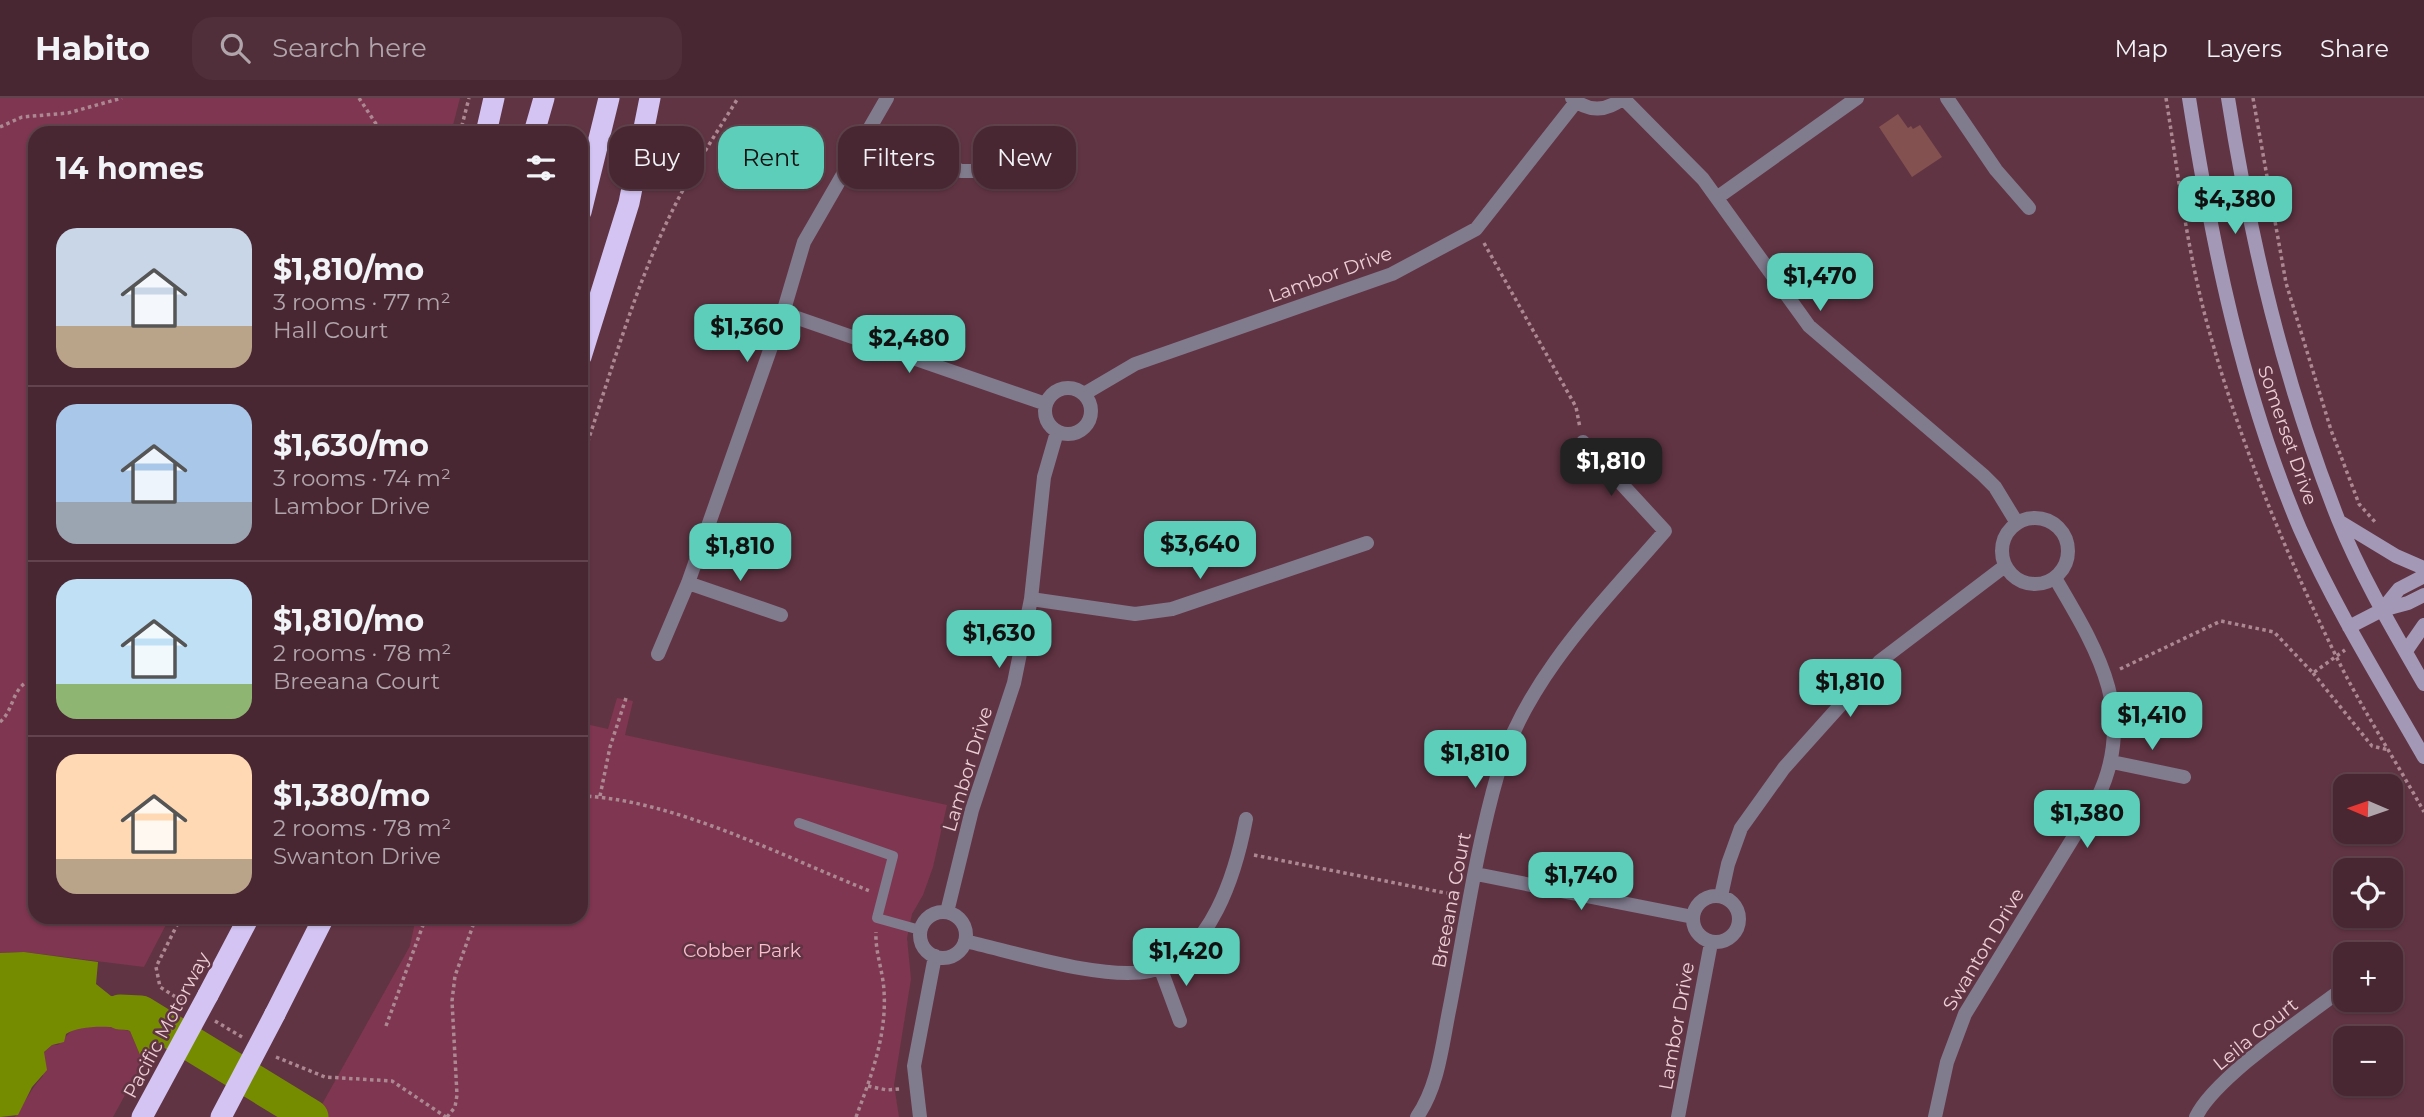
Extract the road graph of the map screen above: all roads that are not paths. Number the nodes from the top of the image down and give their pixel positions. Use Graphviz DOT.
graph roads {
  1 [pos="494,98"];
  2 [pos="544,98"];
  3 [pos="609,98"];
  4 [pos="650,98"];
  5 [pos="887,98"];
  6 [pos="1623,98"];
  7 [pos="1857,98"];
  8 [pos="1947,98"];
  9 [pos="2189,98"];
  10 [pos="2228,98"];
  11 [pos="1574,100"];
  12 [pos="488,126"];
  13 [pos="536,126"];
  14 [pos="872,126"];
  15 [pos="588,184"];
  16 [pos="838,184"];
  17 [pos="1718,197"];
  18 [pos="2029,208"];
  19 [pos="783,313"];
  20 [pos="588,335"];
  21 [pos="1084,394"];
  22 [pos="1046,404"];
  23 [pos="1057,432"];
  24 [pos="1583,442"];
  25 [pos="2339,521"];
  26 [pos="2017,523"];
  27 [pos="1367,544"];
  28 [pos="2005,566"];
  29 [pos="2424,568"];
  30 [pos="2424,576"];
  31 [pos="2055,578"];
  32 [pos="688,583"];
  33 [pos="2424,595"];
  34 [pos="1031,599"];
  35 [pos="2382,610"];
  36 [pos="781,615"];
  37 [pos="2424,625"];
  38 [pos="2349,627"];
  39 [pos="2406,651"];
  40 [pos="658,654"];
  41 [pos="2424,684"];
  42 [pos="2424,757"];
  43 [pos="2112,762"];
  44 [pos="2184,777"];
  45 [pos="1246,820"];
  46 [pos="799,823"];
  47 [pos="1476,874"];
  48 [pos="1721,896"];
  49 [pos="947,912"];
  50 [pos="1693,917"];
  51 [pos="246,924"];
  52 [pos="320,924"];
  53 [pos="920,930"];
  54 [pos="965,941"];
  55 [pos="1711,943"];
  56 [pos="935,957"];
  57 [pos="1160,967"];
  58 [pos="2333,996"];
  59 [pos="1180,1021"];
  60 [pos="142,1117"];
  61 [pos="221,1117"];
  62 [pos="920,1117"];
  63 [pos="1417,1117"];
  64 [pos="1678,1117"];
  65 [pos="1935,1117"];
  66 [pos="2196,1117"];
  1 -- 12 [label="highway"];
  2 -- 13 [label="highway"];
  3 -- 15 [label="highway"];
  4 -- 20 [label="highway"];
  5 -- 14 [label="street"];
  6 -- 11 [label="street"];
  6 -- 17 [label="street"];
  7 -- 17 [label="street"];
  8 -- 18 [label="street"];
  9 -- 38 [label="main road, Somerset Drive"];
  10 -- 25 [label="main road, Somerset Drive"];
  11 -- 21 [label="street, Lambor Drive"];
  16 -- 19 [label="street"];
  17 -- 26 [label="street"];
  19 -- 22 [label="street"];
  19 -- 32 [label="street"];
  21 -- 22 [label="street, Lambor Drive"];
  21 -- 23 [label="street"];
  22 -- 23 [label="street"];
  23 -- 34 [label="street, Lambor Drive"];
  24 -- 47 [label="street, Breeana Court"];
  25 -- 29 [label="main road"];
  25 -- 35 [label="main road, Somerset Drive"];
  26 -- 28 [label="street"];
  26 -- 31 [label="street"];
  27 -- 34 [label="street"];
  28 -- 31 [label="street"];
  28 -- 48 [label="street"];
  30 -- 35 [label="main road"];
  31 -- 43 [label="street, Swanton Drive"];
  32 -- 36 [label="street"];
  32 -- 40 [label="street"];
  33 -- 35 [label="main road"];
  34 -- 49 [label="street, Lambor Drive"];
  35 -- 38 [label="main road"];
  35 -- 39 [label="main road, Somerset Drive"];
  37 -- 39 [label="main road"];
  38 -- 42 [label="main road, Somerset Drive"];
  39 -- 41 [label="main road, Somerset Drive"];
  43 -- 44 [label="street"];
  43 -- 65 [label="street, Swanton Drive"];
  45 -- 57 [label="street"];
  46 -- 53 [label="lane"];
  47 -- 50 [label="street"];
  47 -- 63 [label="street, Breeana Court"];
  48 -- 50 [label="street"];
  48 -- 55 [label="street, Lambor Drive"];
  49 -- 53 [label="street"];
  49 -- 54 [label="street"];
  50 -- 55 [label="street, Lambor Drive"];
  51 -- 60 [label="highway, Pacific Motorway, bridge"];
  52 -- 61 [label="highway, bridge"];
  53 -- 56 [label="street"];
  54 -- 56 [label="street"];
  54 -- 57 [label="street"];
  55 -- 64 [label="street, Lambor Drive"];
  56 -- 62 [label="street"];
  57 -- 59 [label="street"];
  58 -- 66 [label="street, Leila Court"];
}
